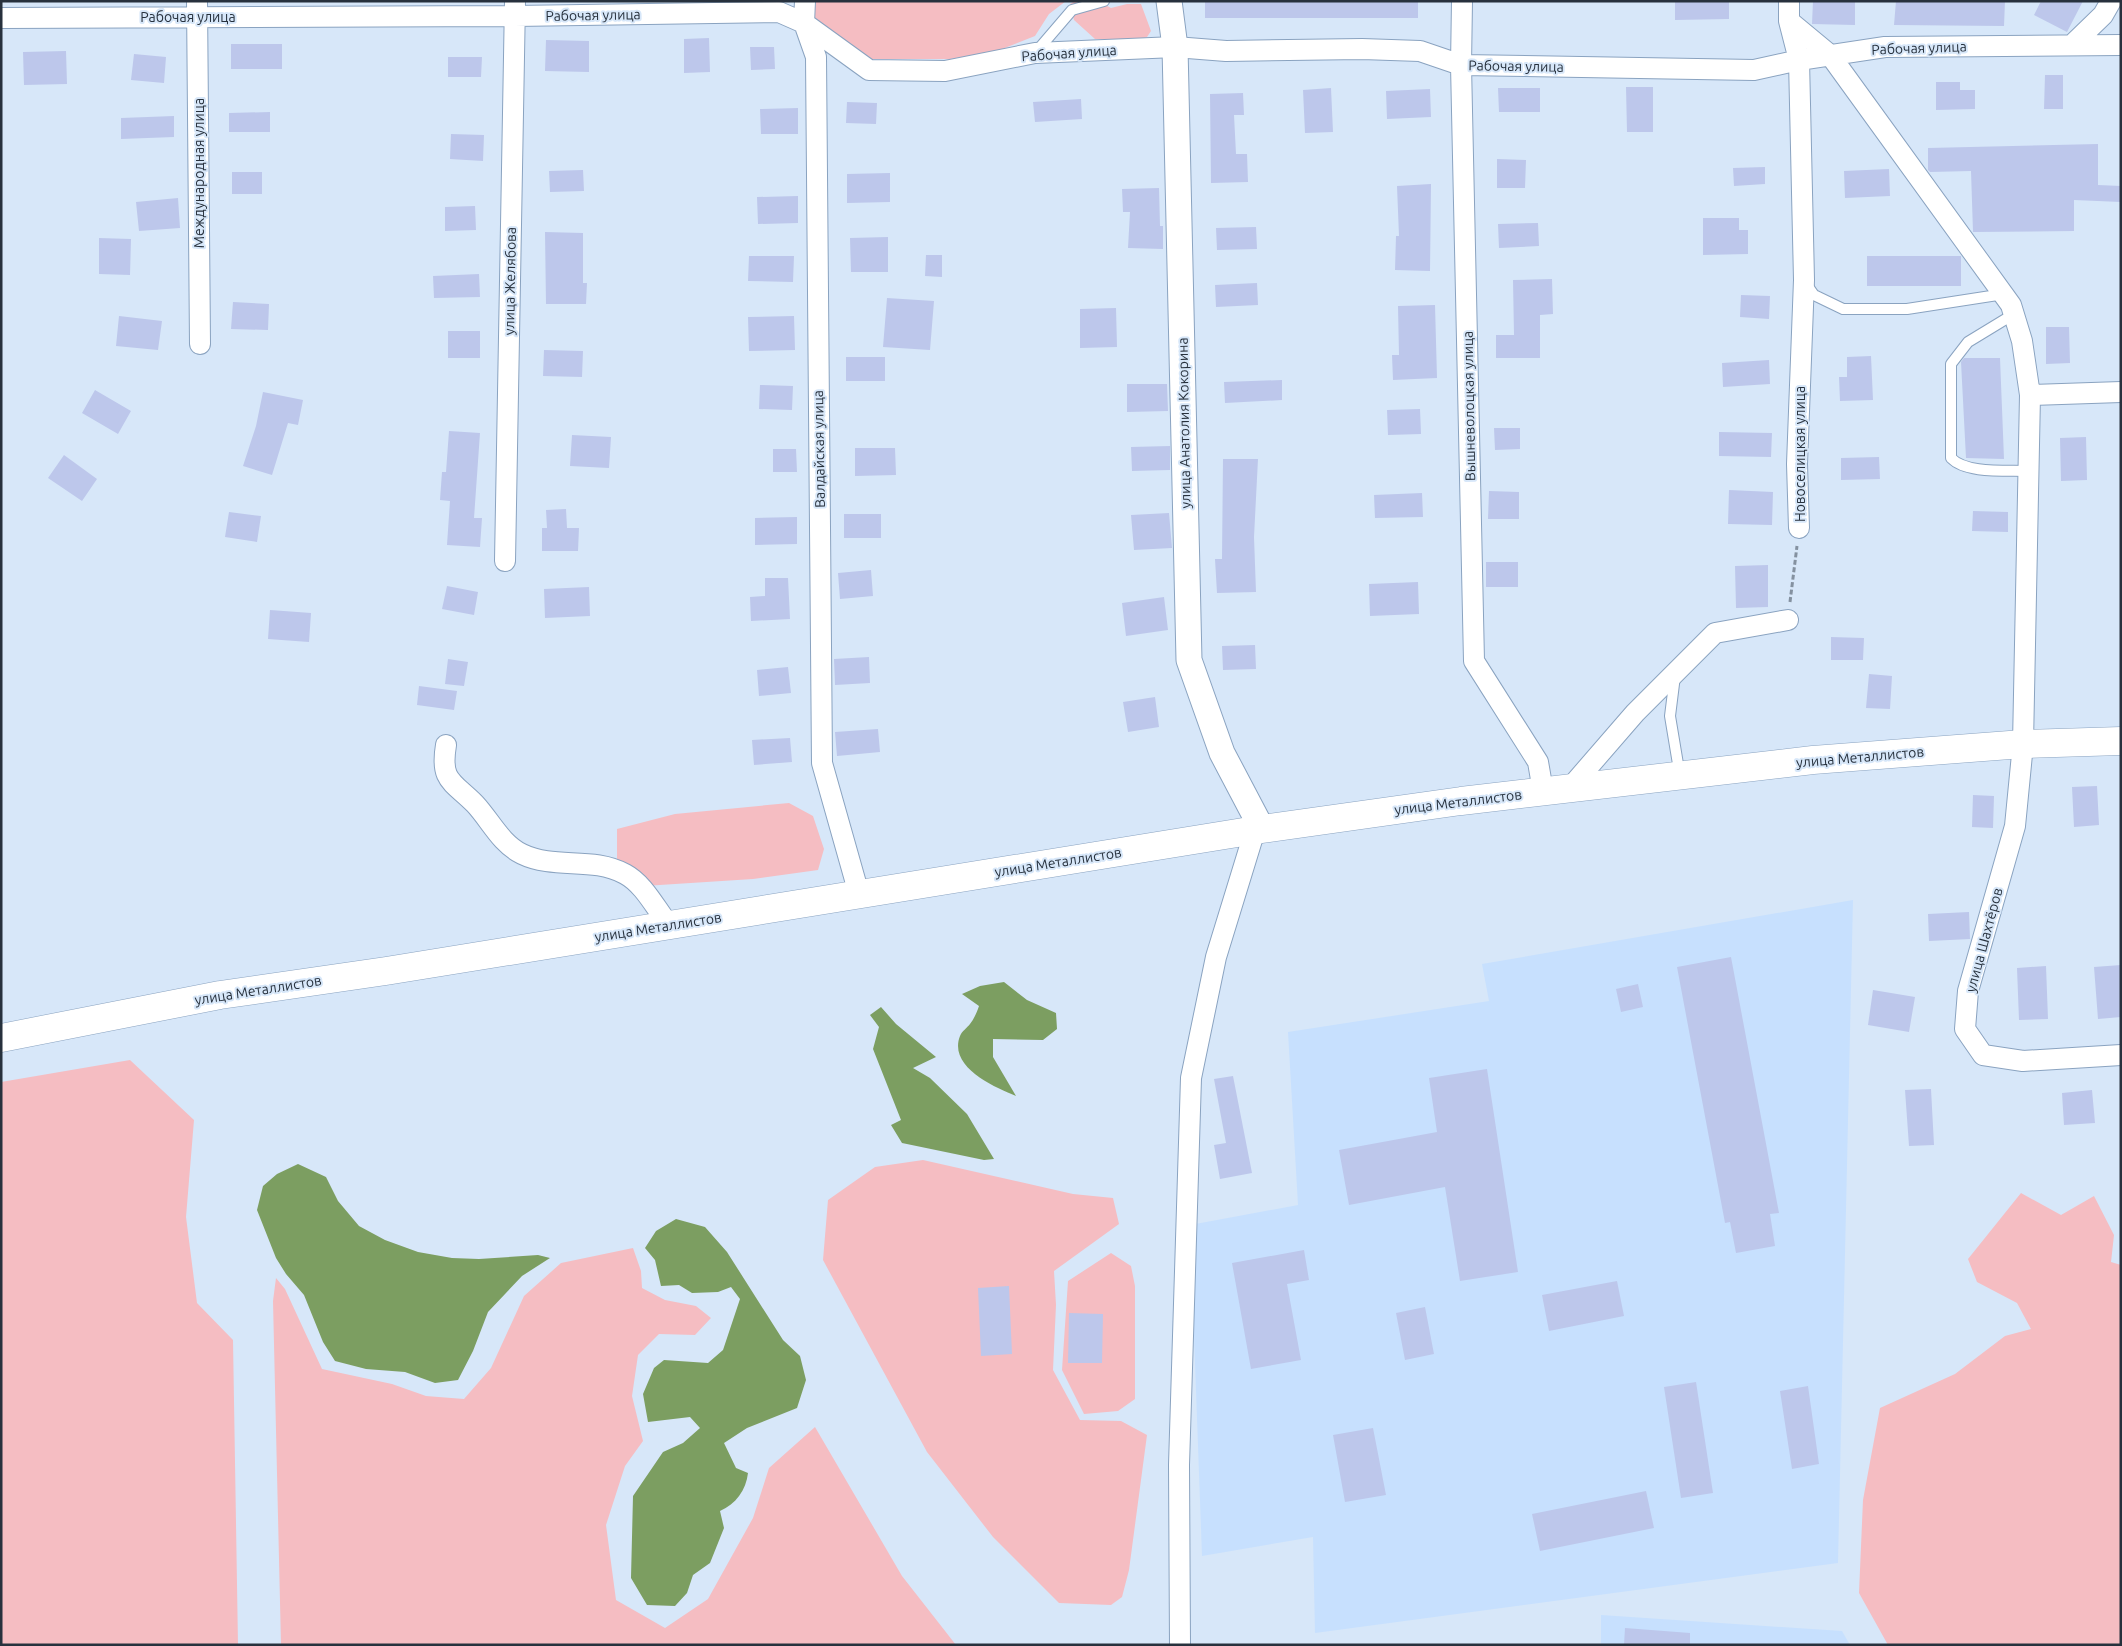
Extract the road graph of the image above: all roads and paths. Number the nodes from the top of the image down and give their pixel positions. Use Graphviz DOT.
graph roads {
  1 [pos="805,1"];
  2 [pos="1104,1"];
  3 [pos="1169,1"];
  4 [pos="1462,1"];
  5 [pos="1790,1"];
  6 [pos="2111,1"];
  7 [pos="198,9"];
  8 [pos="515,9"];
  9 [pos="1,18"];
  10 [pos="1789,21"];
  11 [pos="804,23"];
  12 [pos="2072,45"];
  13 [pos="2121,45"];
  14 [pos="1176,47"];
  15 [pos="1035,53"];
  16 [pos="1830,55"];
  17 [pos="1799,60"];
  18 [pos="1461,65"];
  19 [pos="1804,280"];
  20 [pos="2004,294"];
  21 [pos="2014,314"];
  22 [pos="200,344"];
  23 [pos="2121,392"];
  24 [pos="2030,395"];
  25 [pos="2028,471"];
  26 [pos="1799,528"];
  27 [pos="505,561"];
  28 [pos="1788,620"];
  29 [pos="1675,673"];
  30 [pos="2121,741"];
  31 [pos="2023,744"];
  32 [pos="446,745"];
  33 [pos="1680,776"];
  34 [pos="1570,788"];
  35 [pos="1543,792"];
  36 [pos="1259,829"];
  37 [pos="859,894"];
  38 [pos="669,925"];
  39 [pos="1,1038"];
  40 [pos="2121,1055"];
  41 [pos="1180,1645"];
  1 -- 11 [label="street, Валдайская улица"];
  2 -- 15 [label="lane"];
  3 -- 14 [label="street, улица Анатолия Кокорина"];
  4 -- 18 [label="street, Вышневолоцкая улица"];
  5 -- 10 [label="street, Новоселицкая улица"];
  6 -- 12 [label="street"];
  7 -- 8 [label="street, Рабочая улица"];
  7 -- 9 [label="street, Рабочая улица"];
  7 -- 22 [label="street, Международная улица"];
  8 -- 11 [label="street, Рабочая улица"];
  8 -- 27 [label="street, улица Желябова"];
  10 -- 16 [label="street, улица Шахтёров"];
  10 -- 17 [label="street, Новоселицкая улица"];
  11 -- 15 [label="street, Рабочая улица"];
  11 -- 37 [label="street, Валдайская улица"];
  12 -- 13 [label="street, Рабочая улица"];
  12 -- 16 [label="street, Рабочая улица"];
  14 -- 15 [label="street, Рабочая улица"];
  14 -- 18 [label="street, Рабочая улица"];
  14 -- 36 [label="street, улица Анатолия Кокорина"];
  16 -- 17 [label="street, Рабочая улица"];
  16 -- 20 [label="street, улица Шахтёров"];
  17 -- 18 [label="street, Рабочая улица"];
  17 -- 19 [label="street, Новоселицкая улица"];
  18 -- 35 [label="street, Вышневолоцкая улица"];
  19 -- 20 [label="lane"];
  19 -- 26 [label="street, Новоселицкая улица"];
  20 -- 21 [label="street, улица Шахтёров"];
  21 -- 24 [label="street, улица Шахтёров"];
  21 -- 25 [label="lane"];
  23 -- 24 [label="street"];
  24 -- 25 [label="street, улица Шахтёров"];
  25 -- 31 [label="street, улица Шахтёров"];
  26 -- 28 [label="path, Новоселицкая улица"];
  28 -- 29 [label="street"];
  29 -- 33 [label="lane"];
  29 -- 34 [label="street"];
  30 -- 31 [label="main road, улица Металлистов"];
  31 -- 33 [label="main road, улица Металлистов"];
  31 -- 40 [label="street, улица Шахтёров"];
  32 -- 38 [label="street"];
  33 -- 34 [label="main road, улица Металлистов"];
  34 -- 35 [label="main road, улица Металлистов"];
  35 -- 36 [label="main road, улица Металлистов"];
  36 -- 37 [label="main road, улица Металлистов"];
  36 -- 41 [label="street"];
  37 -- 38 [label="main road, улица Металлистов"];
  38 -- 39 [label="main road, улица Металлистов"];
}
